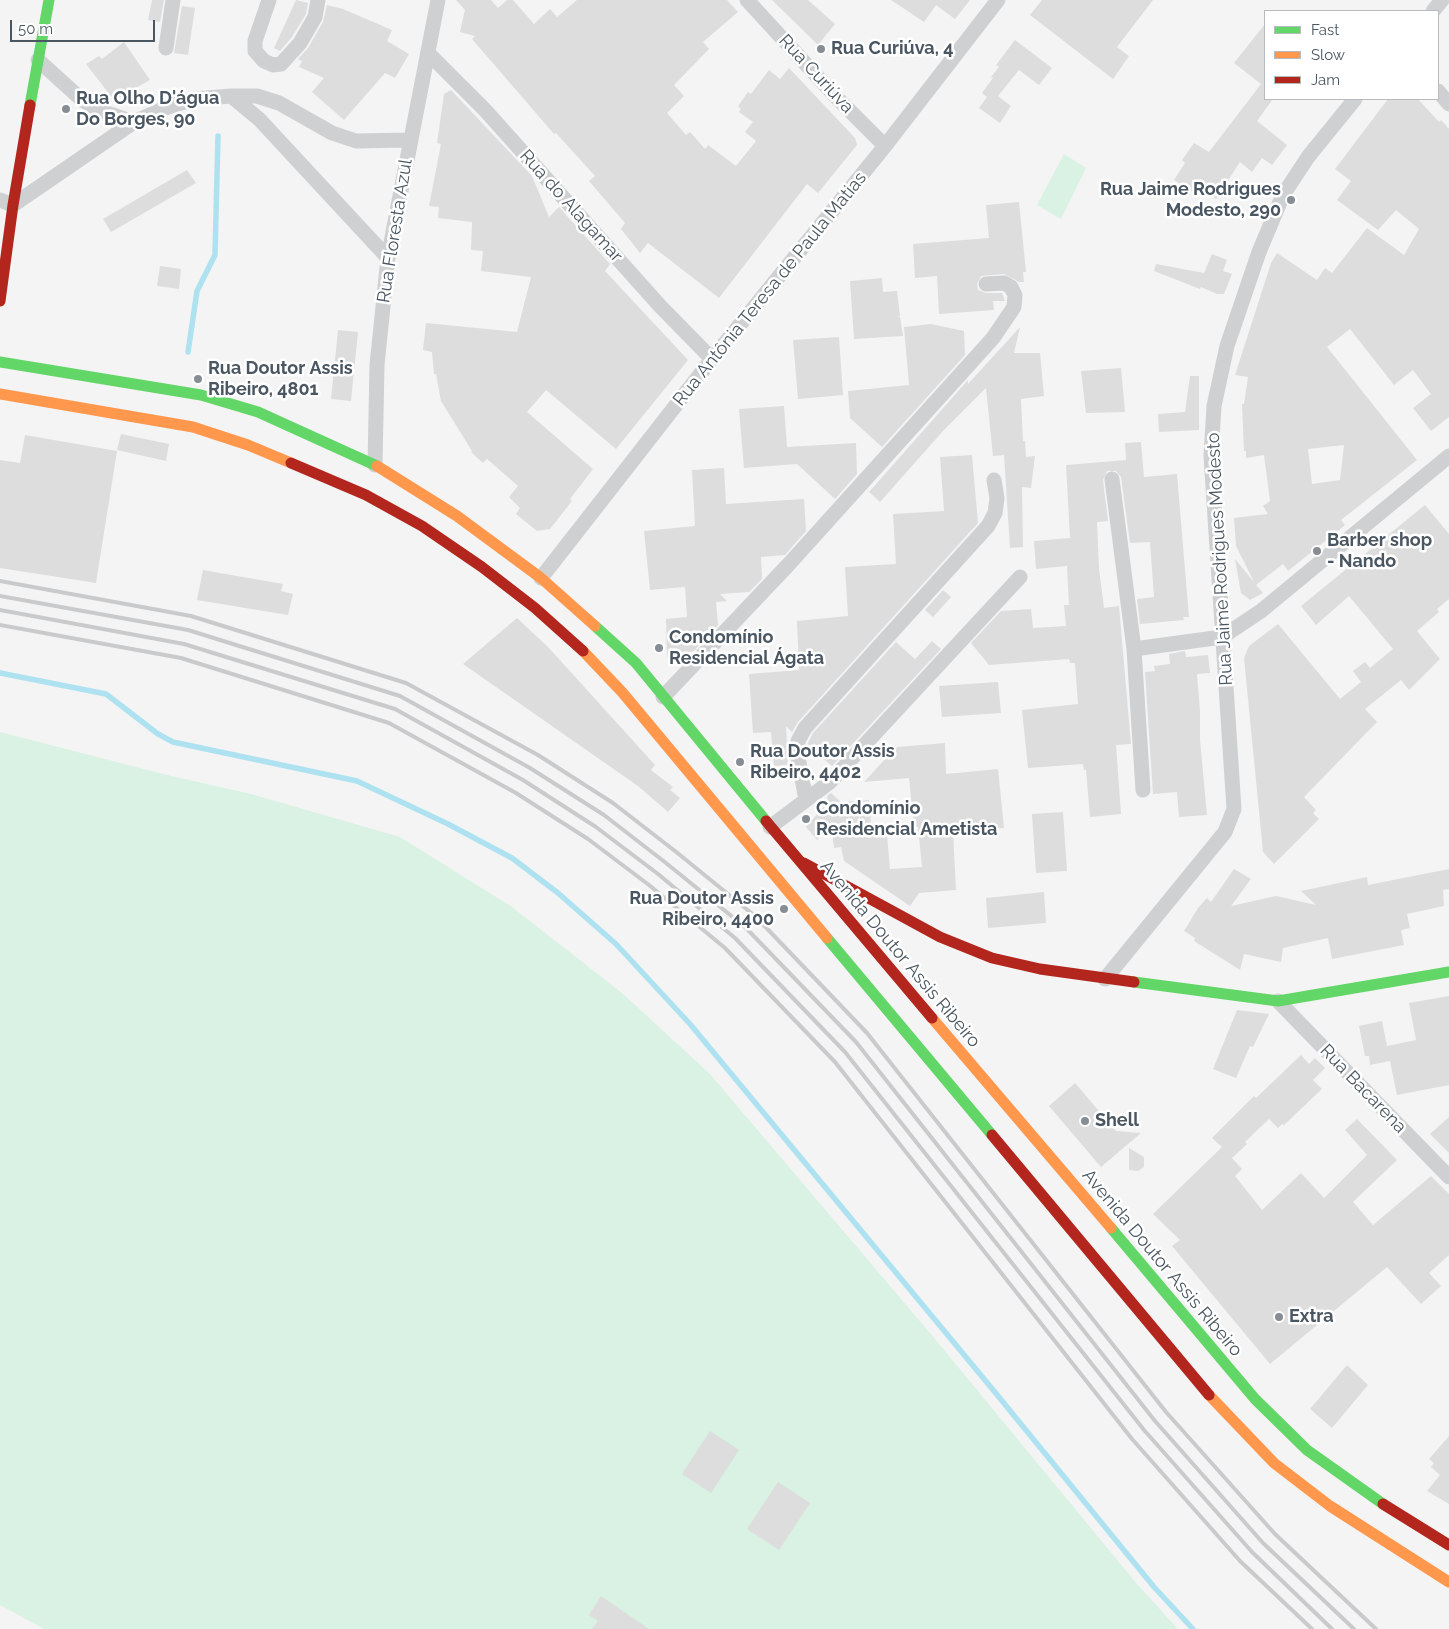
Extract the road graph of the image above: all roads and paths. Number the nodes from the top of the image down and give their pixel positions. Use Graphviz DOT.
graph roads {
  1 [pos="49,0"];
  2 [pos="173,0"];
  3 [pos="269,0"];
  4 [pos="318,0"];
  5 [pos="438,0"];
  6 [pos="748,0"];
  7 [pos="998,0"];
  8 [pos="1442,0"];
  9 [pos="1434,10"];
  10 [pos="166,48"];
  11 [pos="429,54"];
  12 [pos="38,60"];
  13 [pos="1439,92"];
  14 [pos="231,96"];
  15 [pos="1354,100"];
  16 [pos="1449,104"];
  17 [pos="134,122"];
  18 [pos="409,140"];
  19 [pos="885,146"];
  20 [pos="6,202"];
  21 [pos="388,258"];
  22 [pos="986,284"];
  23 [pos="0,301"];
  24 [pos="712,358"];
  25 [pos="0,362"];
  26 [pos="0,394"];
  27 [pos="1449,456"];
  28 [pos="375,465"];
  29 [pos="1112,479"];
  30 [pos="994,480"];
  31 [pos="1020,577"];
  32 [pos="541,578"];
  33 [pos="1222,637"];
  34 [pos="1134,649"];
  35 [pos="663,697"];
  36 [pos="1143,790"];
  37 [pos="806,800"];
  38 [pos="770,827"];
  39 [pos="799,860"];
  40 [pos="1449,972"];
  41 [pos="1105,979"];
  42 [pos="1278,1001"];
  43 [pos="1449,1177"];
  44 [pos="1449,1544"];
  45 [pos="1449,1582"];
  1 -- 12 [label="main road"];
  2 -- 10 [label="street"];
  3 -- 4 [label="street"];
  5 -- 11 [label="street, Rua Floresta Azul"];
  6 -- 19 [label="street, Rua Curiúva"];
  7 -- 19 [label="street, Rua Antônia Teresa de Paula Matias"];
  8 -- 9 [label="street"];
  11 -- 18 [label="street, Rua Floresta Azul"];
  11 -- 24 [label="street, Rua do Alagamar"];
  12 -- 17 [label="street"];
  12 -- 20 [label="main road"];
  13 -- 16 [label="street"];
  14 -- 17 [label="street"];
  14 -- 18 [label="street"];
  14 -- 21 [label="street"];
  15 -- 33 [label="street, Rua Jaime Rodrigues Modesto"];
  17 -- 20 [label="street"];
  18 -- 21 [label="street, Rua Floresta Azul"];
  19 -- 24 [label="street, Rua Antônia Teresa de Paula Matias"];
  20 -- 23 [label="main road"];
  21 -- 28 [label="street, Rua Floresta Azul"];
  22 -- 35 [label="street"];
  24 -- 32 [label="street, Rua Antônia Teresa de Paula Matias"];
  25 -- 28 [label="main road, Avenida Doutor Assis Ribeiro"];
  26 -- 45 [label="main road"];
  27 -- 33 [label="street"];
  28 -- 32 [label="main road, Avenida Doutor Assis Ribeiro"];
  29 -- 34 [label="street"];
  30 -- 37 [label="street"];
  31 -- 37 [label="street"];
  32 -- 35 [label="main road, Avenida Doutor Assis Ribeiro"];
  33 -- 34 [label="street"];
  33 -- 41 [label="street, Rua Jaime Rodrigues Modesto"];
  34 -- 36 [label="street"];
  35 -- 38 [label="main road, Avenida Doutor Assis Ribeiro"];
  37 -- 38 [label="street"];
  38 -- 39 [label="main road, Avenida Doutor Assis Ribeiro"];
  39 -- 41 [label="main road"];
  39 -- 44 [label="main road, Avenida Doutor Assis Ribeiro"];
  40 -- 42 [label="main road"];
  41 -- 42 [label="main road"];
  42 -- 43 [label="street, Rua Bacarena"];
}
